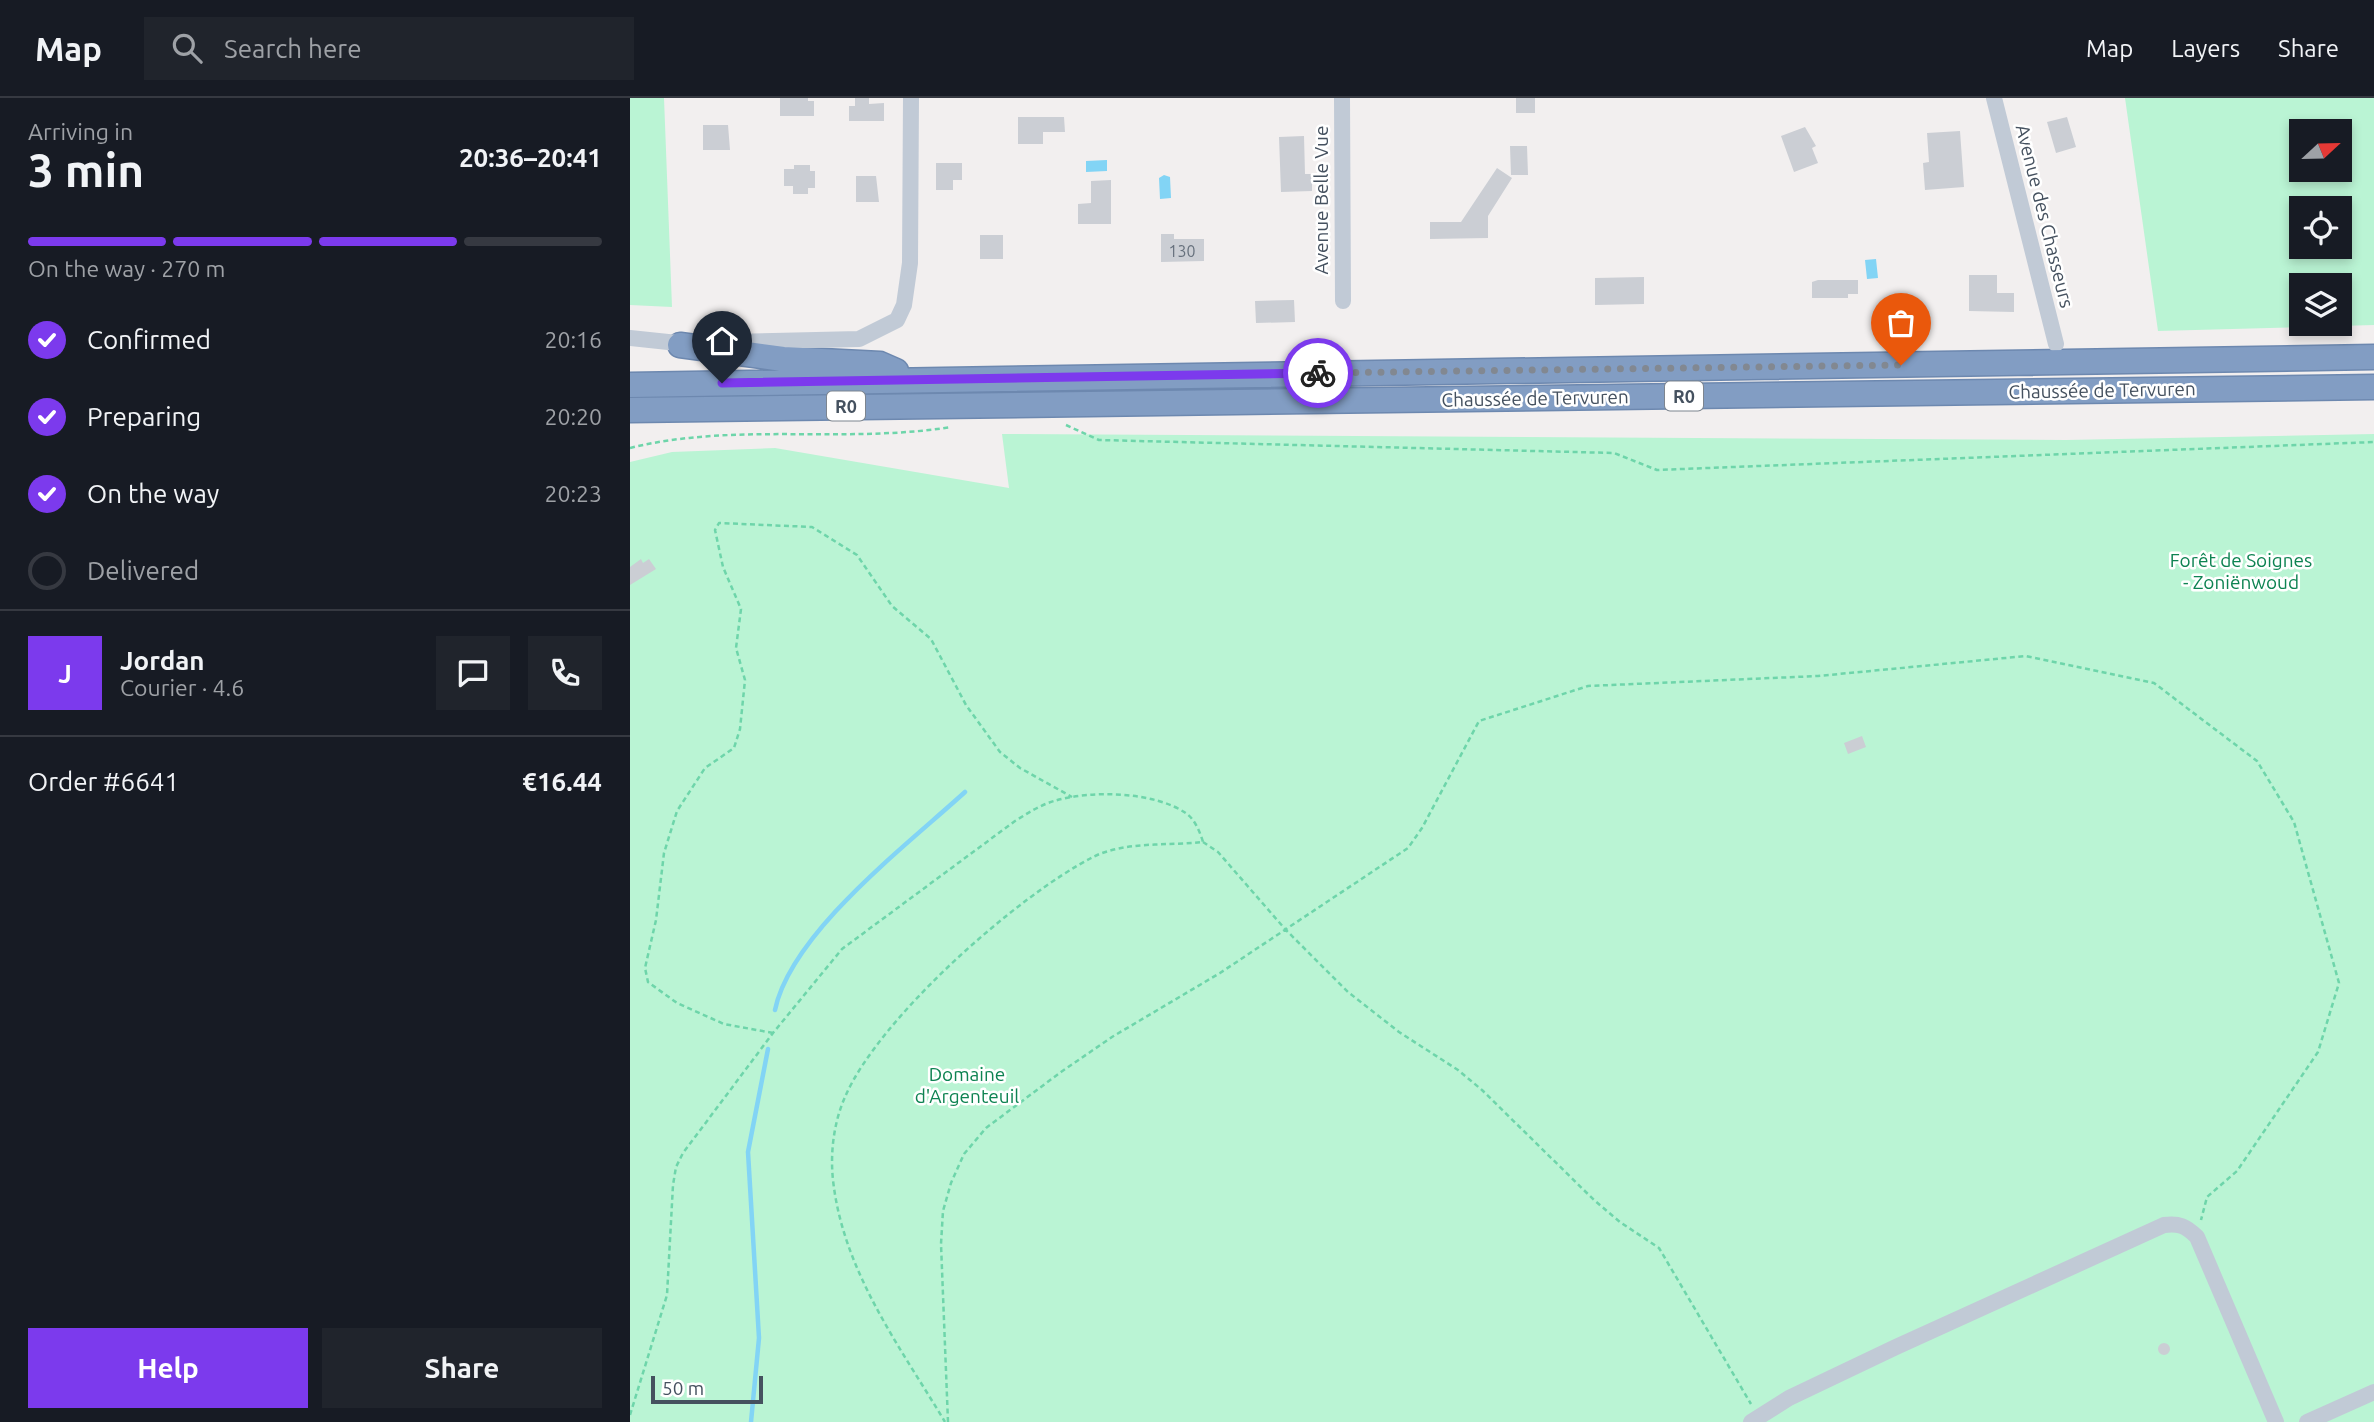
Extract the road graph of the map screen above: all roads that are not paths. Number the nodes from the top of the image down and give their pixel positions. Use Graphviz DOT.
graph roads {
  1 [pos="911,98"];
  2 [pos="1342,98"];
  3 [pos="1994,98"];
  4 [pos="1343,301"];
  5 [pos="630,338"];
  6 [pos="2056,344"];
  7 [pos="681,345"];
  8 [pos="2374,357"];
  9 [pos="916,379"];
  10 [pos="630,385"];
  11 [pos="2374,387"];
  12 [pos="697,407"];
  13 [pos="630,410"];
  14 [pos="630,426"];
  15 [pos="2374,1392"];
  16 [pos="1755,1419"];
  17 [pos="2276,1422"];
  18 [pos="2307,1422"];
  1 -- 7 [label="street"];
  2 -- 4 [label="street, Avenue Belle Vue"];
  3 -- 6 [label="street, Avenue des Chasseurs"];
  5 -- 7 [label="street"];
  7 -- 9 [label="highway"];
  8 -- 9 [label="highway, Chaussée de Tervuren / R0"];
  9 -- 10 [label="highway, R0"];
  11 -- 12 [label="highway, Chaussée de Tervuren / R0"];
  12 -- 13 [label="highway, R0"];
  12 -- 14 [label="highway"];
  15 -- 18 [label="street"];
  16 -- 17 [label="street"];
}
